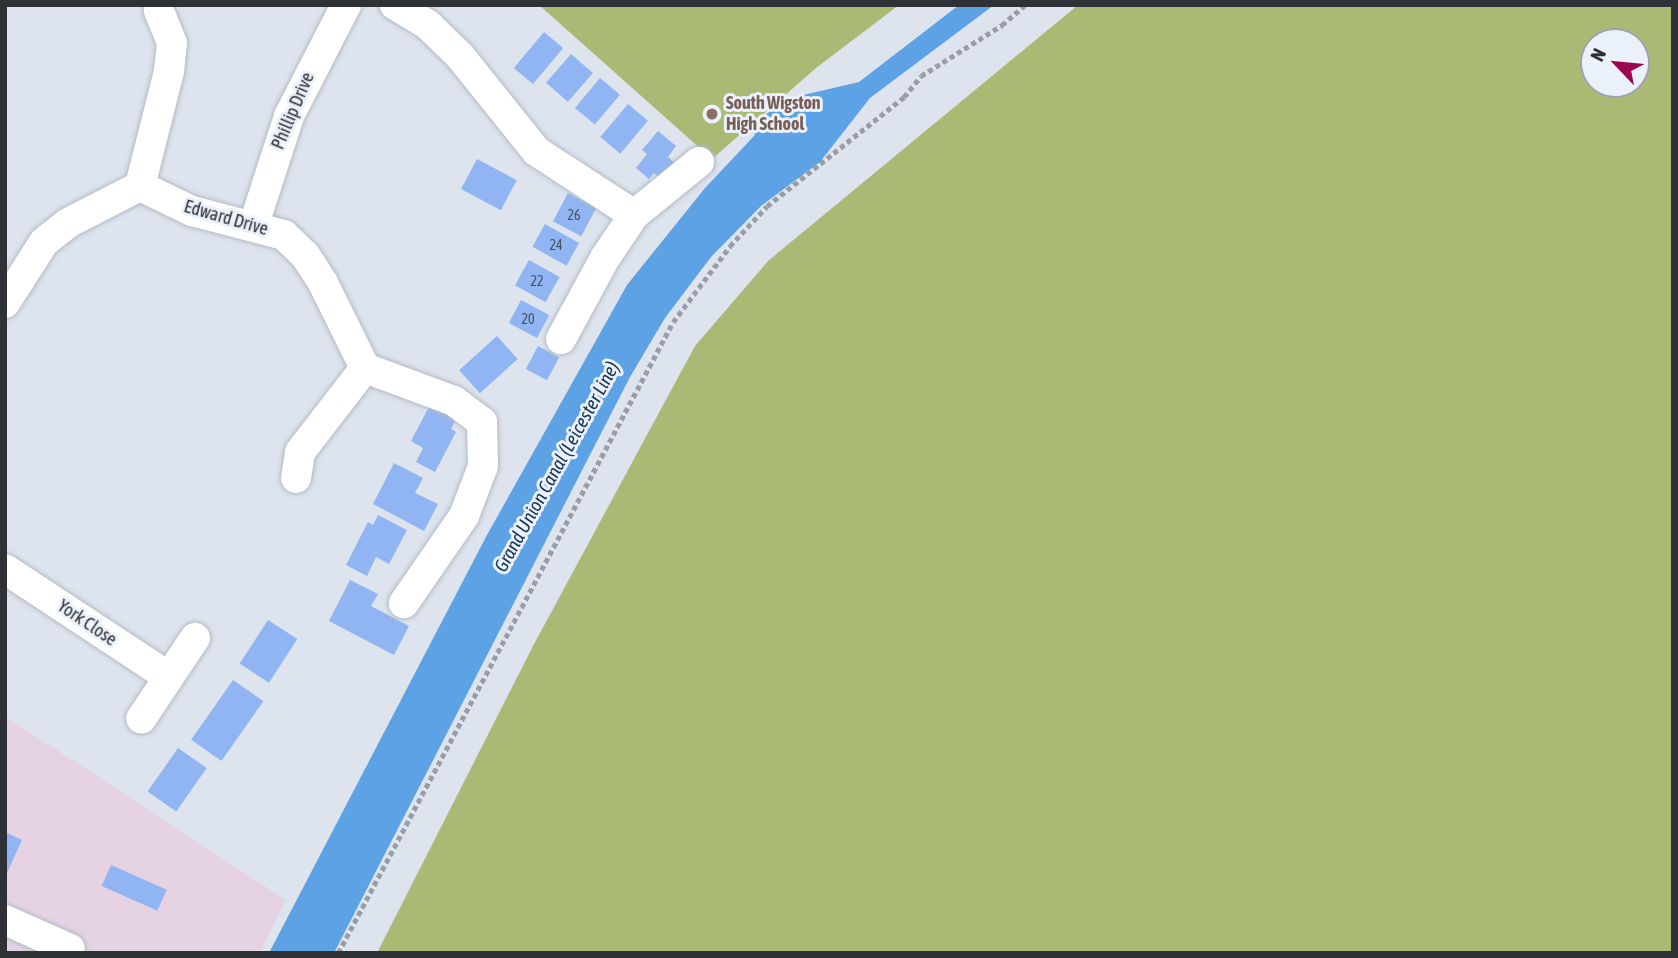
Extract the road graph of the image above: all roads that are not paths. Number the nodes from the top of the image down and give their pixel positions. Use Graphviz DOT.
graph roads {
  1 [pos="346,5"];
  2 [pos="395,5"];
  3 [pos="159,10"];
  4 [pos="699,162"];
  5 [pos="140,186"];
  6 [pos="634,215"];
  7 [pos="254,224"];
  8 [pos="5,303"];
  9 [pos="561,339"];
  10 [pos="365,368"];
  11 [pos="296,478"];
  12 [pos="5,569"];
  13 [pos="404,603"];
  14 [pos="195,638"];
  15 [pos="169,677"];
  16 [pos="141,719"];
  17 [pos="5,920"];
  18 [pos="70,949"];
  1 -- 7 [label="street, Phillip Drive"];
  2 -- 6 [label="street"];
  3 -- 5 [label="street"];
  4 -- 6 [label="street"];
  5 -- 7 [label="street, Edward Drive"];
  5 -- 8 [label="street"];
  6 -- 9 [label="street"];
  7 -- 10 [label="street, Edward Drive"];
  10 -- 11 [label="street"];
  10 -- 13 [label="street"];
  12 -- 15 [label="street, York Close"];
  14 -- 15 [label="street"];
  15 -- 16 [label="street"];
  17 -- 18 [label="street"];
}
